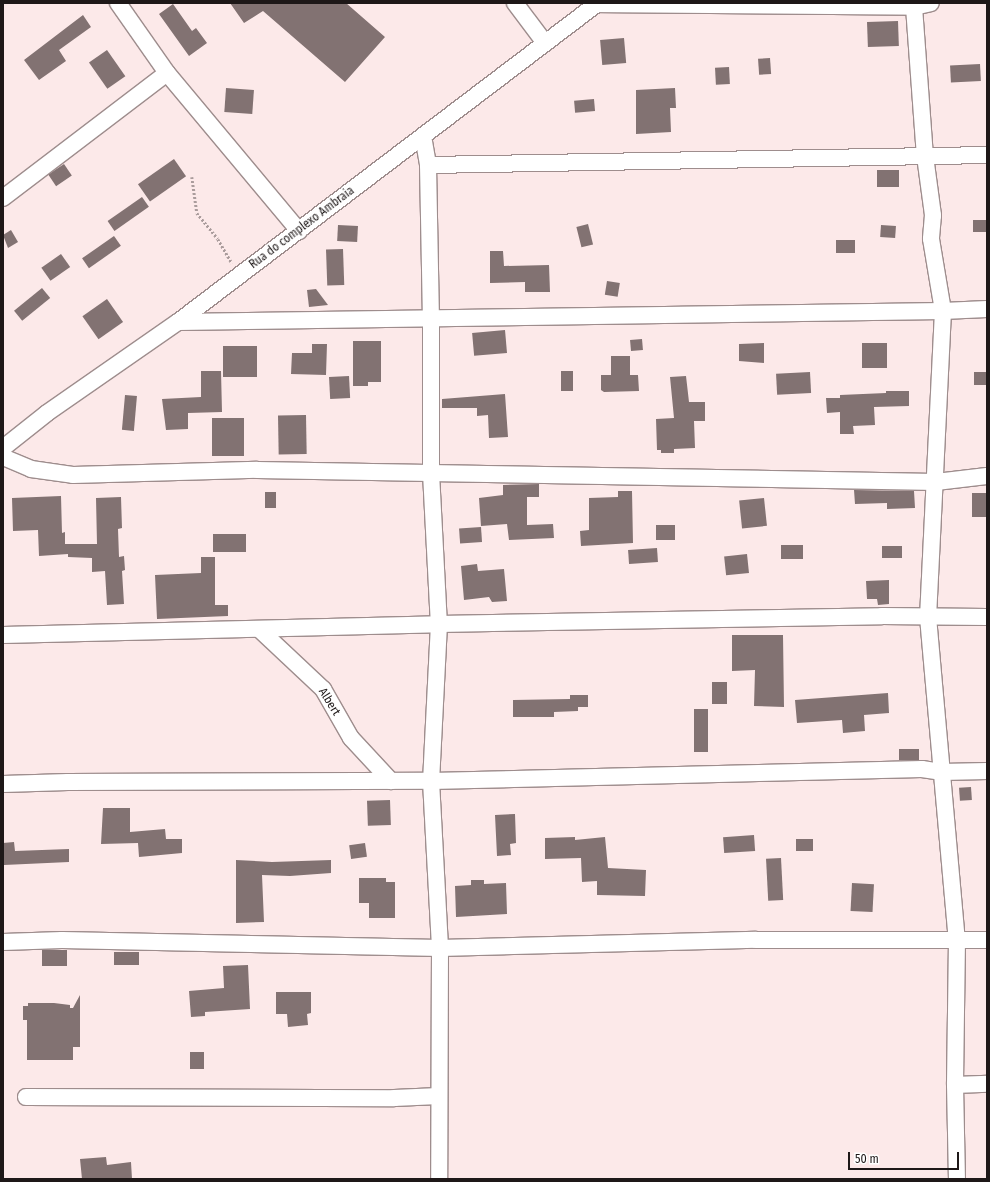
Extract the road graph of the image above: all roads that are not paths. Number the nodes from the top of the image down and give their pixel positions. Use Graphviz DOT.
graph roads {
  1 [pos="118,3"];
  2 [pos="516,3"];
  3 [pos="598,3"];
  4 [pos="931,3"];
  5 [pos="914,7"];
  6 [pos="545,43"];
  7 [pos="167,73"];
  8 [pos="423,136"];
  9 [pos="987,155"];
  10 [pos="925,156"];
  11 [pos="428,165"];
  12 [pos="3,198"];
  13 [pos="299,231"];
  14 [pos="987,309"];
  15 [pos="943,311"];
  16 [pos="431,318"];
  17 [pos="178,322"];
  18 [pos="3,448"];
  19 [pos="3,457"];
  20 [pos="431,473"];
  21 [pos="987,476"];
  22 [pos="936,482"];
  23 [pos="928,617"];
  24 [pos="987,617"];
  25 [pos="439,624"];
  26 [pos="259,629"];
  27 [pos="3,635"];
  28 [pos="987,771"];
  29 [pos="941,772"];
  30 [pos="391,781"];
  31 [pos="431,781"];
  32 [pos="3,784"];
  33 [pos="957,940"];
  34 [pos="987,940"];
  35 [pos="3,942"];
  36 [pos="440,948"];
  37 [pos="987,1084"];
  38 [pos="955,1085"];
  39 [pos="439,1096"];
  40 [pos="26,1097"];
  41 [pos="438,1179"];
  42 [pos="957,1179"];
  1 -- 7 [label="street"];
  2 -- 6 [label="street"];
  3 -- 5 [label="street"];
  3 -- 6 [label="street, Rua do complexo Ambraia"];
  4 -- 5 [label="street"];
  5 -- 10 [label="street"];
  6 -- 8 [label="street, Rua do complexo Ambraia"];
  7 -- 12 [label="street"];
  7 -- 13 [label="street"];
  8 -- 11 [label="street"];
  8 -- 13 [label="street, Rua do complexo Ambraia"];
  9 -- 10 [label="street"];
  10 -- 11 [label="street"];
  10 -- 15 [label="street"];
  11 -- 16 [label="street"];
  13 -- 17 [label="street, Rua do complexo Ambraia"];
  14 -- 15 [label="street"];
  15 -- 16 [label="street"];
  15 -- 22 [label="street"];
  16 -- 17 [label="street"];
  16 -- 20 [label="street"];
  17 -- 18 [label="street, Rua do complexo Ambraia"];
  19 -- 20 [label="street"];
  20 -- 22 [label="street"];
  20 -- 25 [label="street"];
  21 -- 22 [label="street"];
  22 -- 23 [label="street"];
  23 -- 24 [label="street"];
  23 -- 25 [label="street"];
  23 -- 29 [label="street"];
  25 -- 26 [label="street"];
  25 -- 31 [label="street"];
  26 -- 27 [label="street"];
  26 -- 30 [label="street, Albert"];
  28 -- 29 [label="street"];
  29 -- 31 [label="street"];
  29 -- 33 [label="street"];
  30 -- 31 [label="street"];
  30 -- 32 [label="street"];
  31 -- 36 [label="street"];
  33 -- 34 [label="street"];
  33 -- 36 [label="street"];
  33 -- 38 [label="street"];
  35 -- 36 [label="street"];
  36 -- 39 [label="street"];
  37 -- 38 [label="street"];
  38 -- 42 [label="street"];
  39 -- 40 [label="street"];
  39 -- 41 [label="street"];
}
